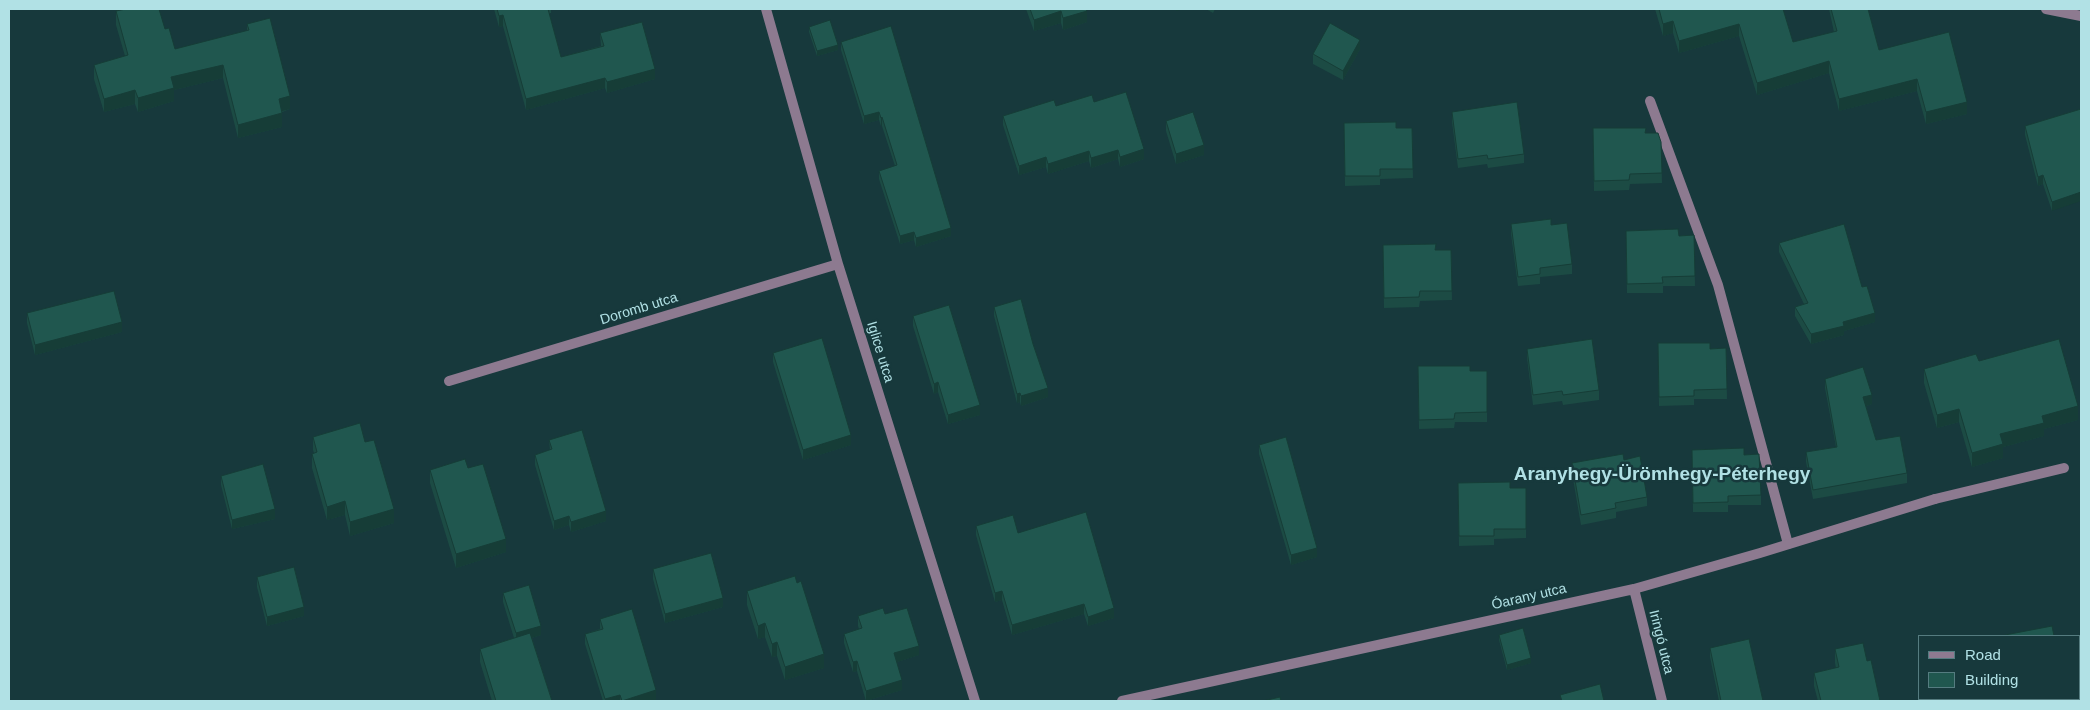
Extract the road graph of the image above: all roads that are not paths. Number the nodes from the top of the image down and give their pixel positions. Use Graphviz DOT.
graph roads {
  1 [pos="766,9"];
  2 [pos="2046,9"];
  3 [pos="2081,16"];
  4 [pos="1650,101"];
  5 [pos="838,264"];
  6 [pos="449,381"];
  7 [pos="2064,468"];
  8 [pos="1788,544"];
  9 [pos="1634,589"];
  10 [pos="975,701"];
  11 [pos="1122,701"];
  12 [pos="1662,701"];
  1 -- 5 [label="street, Iglice utca"];
  2 -- 3 [label="street"];
  4 -- 8 [label="street"];
  5 -- 6 [label="street, Doromb utca"];
  5 -- 10 [label="street, Iglice utca"];
  7 -- 8 [label="street, Óarany utca"];
  8 -- 9 [label="street, Óarany utca"];
  9 -- 11 [label="street, Óarany utca"];
  9 -- 12 [label="street, Iringó utca"];
}
